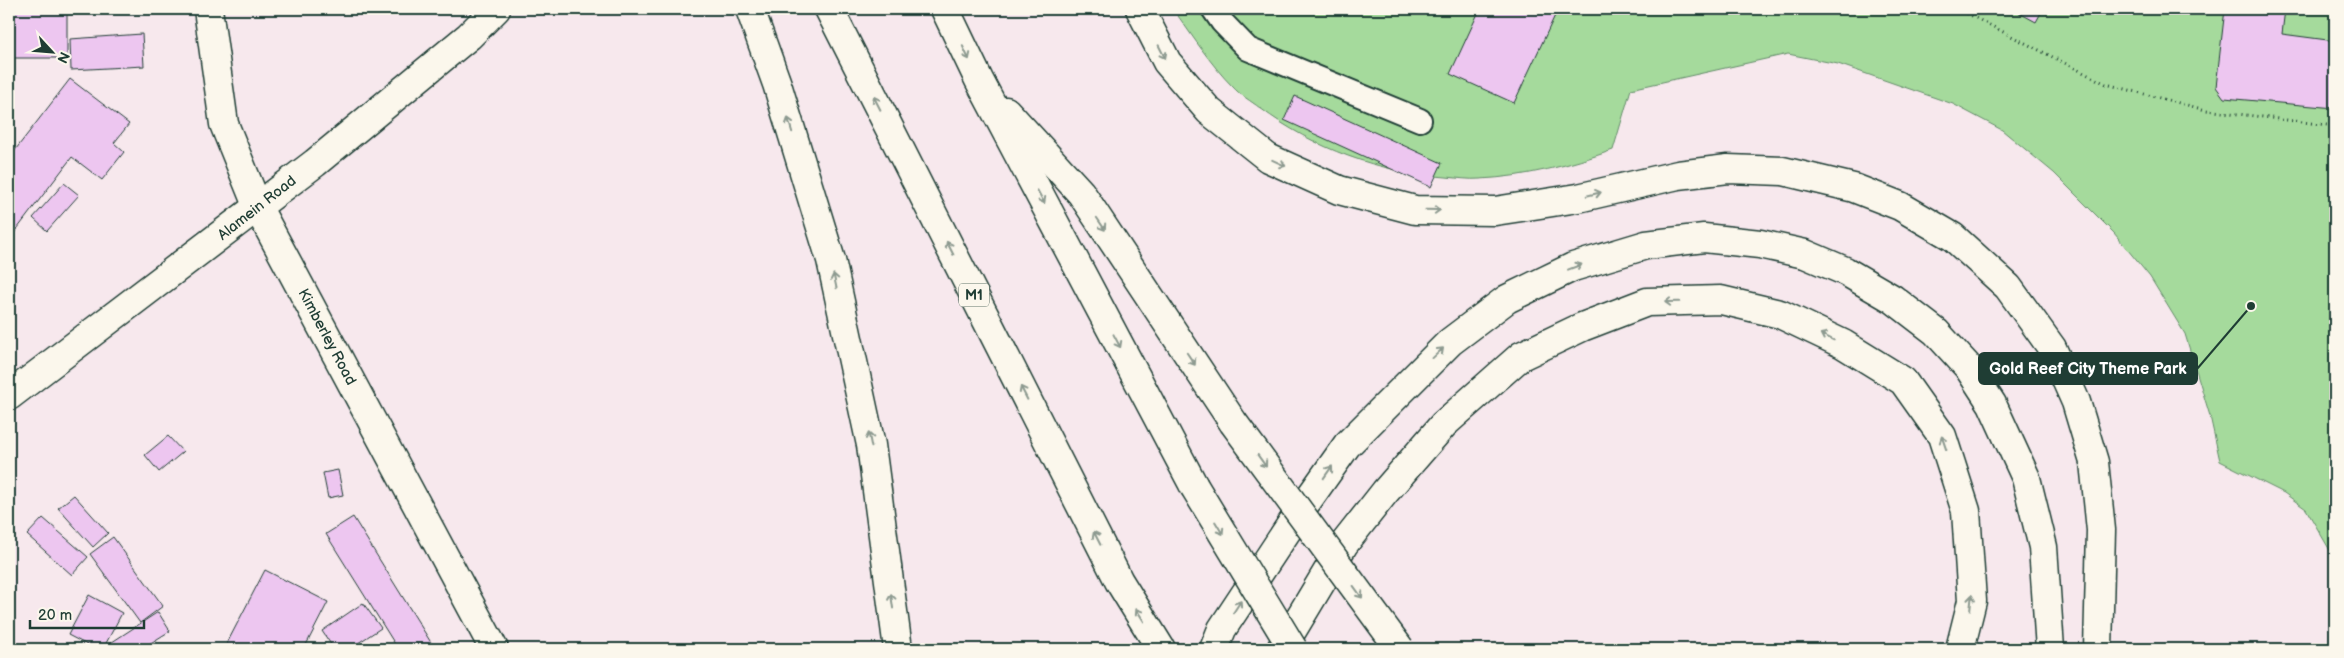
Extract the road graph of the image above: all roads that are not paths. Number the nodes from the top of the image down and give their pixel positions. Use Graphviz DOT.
graph roads {
  1 [pos="208,9"];
  2 [pos="496,9"];
  3 [pos="750,9"];
  4 [pos="829,9"];
  5 [pos="945,9"];
  6 [pos="1140,9"];
  7 [pos="1213,9"];
  8 [pos="979,80"];
  9 [pos="1420,120"];
  10 [pos="258,208"];
  11 [pos="9,396"];
  12 [pos="494,649"];
  13 [pos="898,649"];
  14 [pos="1161,649"];
  15 [pos="1214,649"];
  16 [pos="1281,649"];
  17 [pos="1293,649"];
  18 [pos="1400,649"];
  19 [pos="1960,649"];
  20 [pos="2050,649"];
  21 [pos="2098,649"];
  1 -- 10 [label="main road, Kimberley Road"];
  2 -- 10 [label="main road, Alamein Road"];
  13 -- 3 [label="main road, one-way"];
  14 -- 4 [label="main road, M1, one-way"];
  5 -- 8 [label="main road, one-way"];
  6 -- 21 [label="main road, one-way"];
  7 -- 9 [label="lane"];
  8 -- 17 [label="main road, one-way, bridge"];
  8 -- 18 [label="main road, one-way, bridge"];
  10 -- 11 [label="main road, Alamein Road"];
  10 -- 12 [label="main road, Kimberley Road"];
  15 -- 20 [label="main road, one-way"];
  19 -- 16 [label="main road, one-way"];
}
